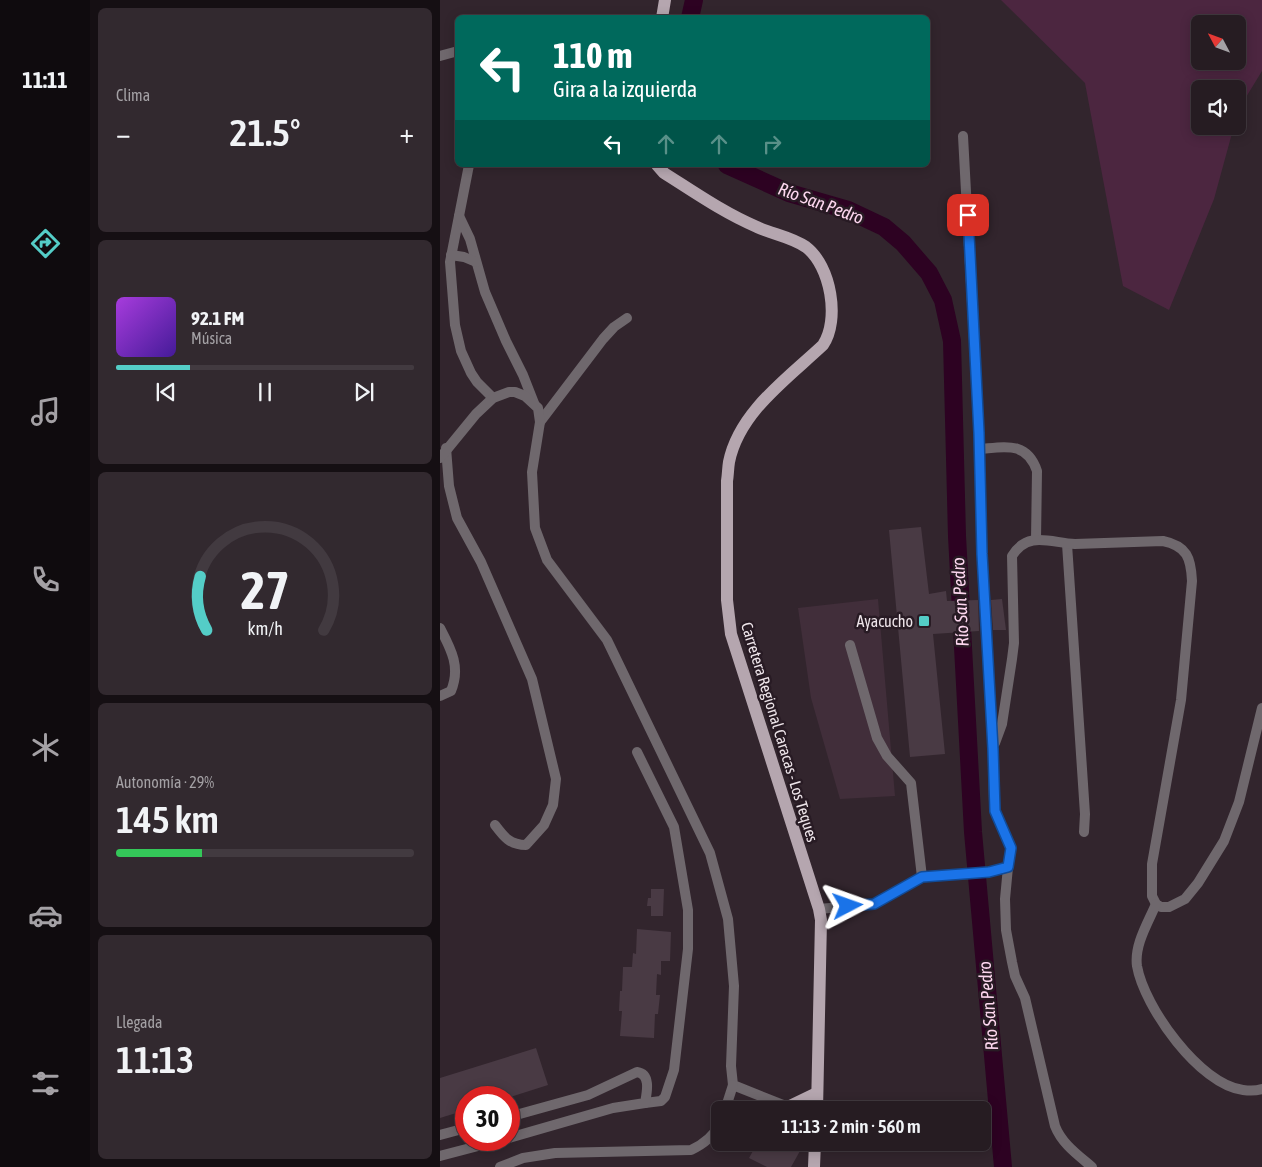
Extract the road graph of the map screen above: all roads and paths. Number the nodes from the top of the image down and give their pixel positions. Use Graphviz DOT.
graph roads {
  1 [pos="665,0"];
  2 [pos="662,15"];
  3 [pos="455,52"];
  4 [pos="440,56"];
  5 [pos="963,136"];
  6 [pos="469,167"];
  7 [pos="659,167"];
  8 [pos="459,216"];
  9 [pos="451,255"];
  10 [pos="476,262"];
  11 [pos="627,318"];
  12 [pos="493,398"];
  13 [pos="534,404"];
  14 [pos="540,422"];
  15 [pos="446,448"];
  16 [pos="980,449"];
  17 [pos="440,458"];
  18 [pos="1036,540"];
  19 [pos="1067,544"];
  20 [pos="440,628"];
  21 [pos="850,645"];
  22 [pos="440,696"];
  23 [pos="1262,708"];
  24 [pos="993,749"];
  25 [pos="637,752"];
  26 [pos="496,825"];
  27 [pos="1084,832"];
  28 [pos="1008,867"];
  29 [pos="922,877"];
  30 [pos="1156,904"];
  31 [pos="819,908"];
  32 [pos="733,1085"];
  33 [pos="1262,1089"];
  34 [pos="817,1093"];
  35 [pos="728,1101"];
  36 [pos="772,1101"];
  37 [pos="802,1101"];
  38 [pos="817,1101"];
  39 [pos="645,1103"];
  40 [pos="520,1113"];
  41 [pos="455,1131"];
  42 [pos="520,1135"];
  43 [pos="440,1136"];
  44 [pos="711,1137"];
  45 [pos="459,1151"];
  46 [pos="815,1151"];
  47 [pos="440,1156"];
  48 [pos="500,1167"];
  49 [pos="814,1167"];
  50 [pos="1092,1167"];
  1 -- 2 [label="main road"];
  3 -- 4 [label="street"];
  5 -- 16 [label="street"];
  6 -- 8 [label="street"];
  7 -- 31 [label="main road, Carretera Regional Caracas - Los Teques"];
  8 -- 9 [label="street"];
  8 -- 10 [label="street"];
  9 -- 10 [label="street"];
  9 -- 12 [label="street"];
  10 -- 13 [label="street"];
  11 -- 14 [label="street"];
  12 -- 13 [label="street"];
  12 -- 15 [label="street"];
  13 -- 14 [label="street"];
  14 -- 32 [label="street"];
  15 -- 17 [label="street"];
  15 -- 26 [label="street"];
  16 -- 18 [label="street"];
  16 -- 24 [label="street"];
  18 -- 19 [label="street"];
  18 -- 24 [label="street"];
  19 -- 27 [label="street"];
  19 -- 30 [label="street"];
  20 -- 22 [label="street"];
  21 -- 29 [label="street"];
  23 -- 30 [label="street"];
  24 -- 28 [label="street"];
  25 -- 39 [label="street"];
  28 -- 29 [label="street"];
  28 -- 50 [label="street"];
  29 -- 31 [label="street"];
  30 -- 33 [label="street"];
  31 -- 34 [label="main road, Carretera Regional Caracas - Los Teques"];
  32 -- 35 [label="street"];
  32 -- 36 [label="street"];
  34 -- 37 [label="main road"];
  34 -- 38 [label="main road, Carretera Regional Caracas - Los Teques"];
  39 -- 40 [label="street"];
  39 -- 42 [label="street"];
  41 -- 43 [label="street"];
  44 -- 48 [label="street"];
  45 -- 47 [label="street"];
  46 -- 49 [label="main road"];
}
